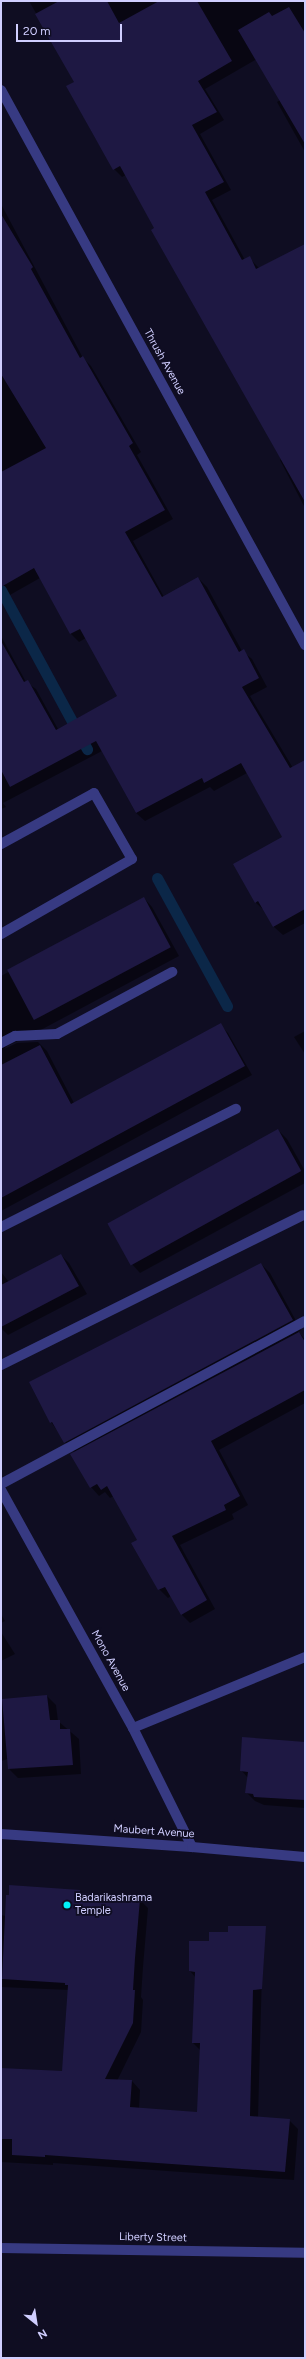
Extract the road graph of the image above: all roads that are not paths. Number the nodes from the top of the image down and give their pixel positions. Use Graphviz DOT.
graph roads {
  1 [pos="1,90"];
  2 [pos="305,646"];
  3 [pos="1,844"];
  4 [pos="1,934"];
  5 [pos="172,972"];
  6 [pos="1,1043"];
  7 [pos="236,1109"];
  8 [pos="303,1215"];
  9 [pos="1,1227"];
  10 [pos="305,1321"];
  11 [pos="1,1365"];
  12 [pos="1,1484"];
  13 [pos="1,1490"];
  14 [pos="305,1657"];
  15 [pos="133,1728"];
  16 [pos="1,1834"];
  17 [pos="192,1847"];
  18 [pos="305,1857"];
  19 [pos="1,2248"];
  20 [pos="305,2253"];
  1 -- 2 [label="street, Thrush Avenue"];
  3 -- 4 [label="street"];
  5 -- 6 [label="street"];
  7 -- 9 [label="street"];
  8 -- 11 [label="street"];
  10 -- 12 [label="street"];
  13 -- 15 [label="street, Mono Avenue"];
  14 -- 15 [label="street"];
  15 -- 17 [label="street, Mono Avenue"];
  16 -- 17 [label="street, Maubert Avenue"];
  17 -- 18 [label="street, Maubert Avenue"];
  19 -- 20 [label="street, Liberty Street"];
}
